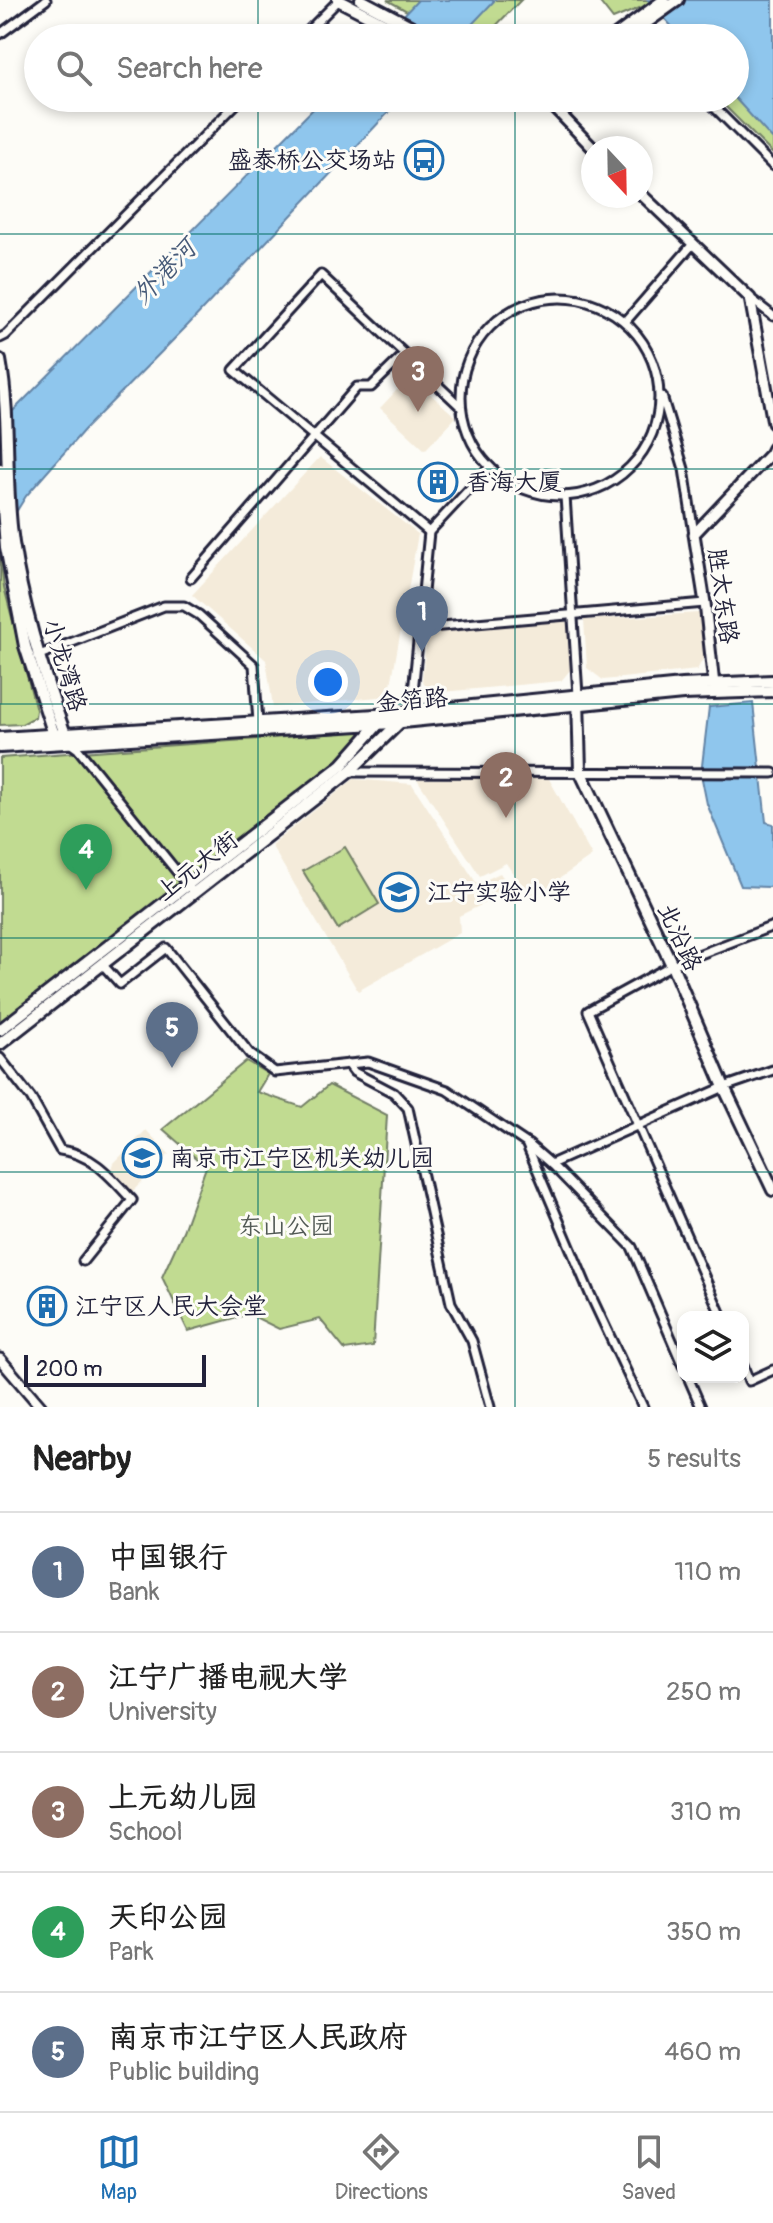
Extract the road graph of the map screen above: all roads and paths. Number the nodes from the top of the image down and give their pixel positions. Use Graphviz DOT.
graph roads {
  1 [pos="46,0"];
  2 [pos="338,0"];
  3 [pos="361,0"];
  4 [pos="664,0"];
  5 [pos="678,0"];
  6 [pos="315,24"];
  7 [pos="385,24"];
  8 [pos="406,24"];
  9 [pos="639,24"];
  10 [pos="0,34"];
  11 [pos="228,112"];
  12 [pos="560,112"];
  13 [pos="719,112"];
  14 [pos="582,136"];
  15 [pos="773,166"];
  16 [pos="653,206"];
  17 [pos="693,244"];
  18 [pos="750,298"];
  19 [pos="773,316"];
  20 [pos="626,321"];
  21 [pos="0,338"];
  22 [pos="405,354"];
  23 [pos="0,360"];
  24 [pos="660,392"];
  25 [pos="461,407"];
  26 [pos="773,423"];
  27 [pos="314,437"];
  28 [pos="773,448"];
  29 [pos="490,467"];
  30 [pos="0,469"];
  31 [pos="565,496"];
  32 [pos="429,532"];
  33 [pos="694,534"];
  34 [pos="9,544"];
  35 [pos="191,578"];
  36 [pos="705,603"];
  37 [pos="574,613"];
  38 [pos="419,628"];
  39 [pos="37,656"];
  40 [pos="773,681"];
  41 [pos="714,685"];
  42 [pos="683,690"];
  43 [pos="773,691"];
  44 [pos="578,700"];
  45 [pos="411,712"];
  46 [pos="392,714"];
  47 [pos="258,722"];
  48 [pos="400,722"];
  49 [pos="378,724"];
  50 [pos="63,737"];
  51 [pos="0,738"];
  52 [pos="0,747"];
  53 [pos="580,771"];
  54 [pos="349,772"];
  55 [pos="768,773"];
  56 [pos="190,889"];
  57 [pos="773,926"];
  58 [pos="103,965"];
  59 [pos="672,965"];
  60 [pos="0,1030"];
  61 [pos="0,1044"];
  62 [pos="0,1058"];
  63 [pos="348,1064"];
  64 [pos="773,1070"];
  65 [pos="724,1087"];
  66 [pos="638,1126"];
  67 [pos="526,1143"];
  68 [pos="551,1164"];
  69 [pos="773,1190"];
  70 [pos="83,1261"];
  71 [pos="719,1311"];
  72 [pos="677,1352"];
  73 [pos="0,1359"];
  74 [pos="773,1370"];
  75 [pos="749,1381"];
  76 [pos="691,1383"];
  77 [pos="41,1407"];
  78 [pos="490,1407"];
  79 [pos="643,1407"];
  80 [pos="701,1407"];
  1 -- 10 [label="street"];
  2 -- 6 [label="street"];
  2 -- 7 [label="main road"];
  3 -- 8 [label="main road"];
  4 -- 9 [label="main road"];
  5 -- 9 [label="main road"];
  11 -- 21 [label="street"];
  12 -- 14 [label="street"];
  13 -- 15 [label="street"];
  16 -- 17 [label="street"];
  17 -- 18 [label="street"];
  17 -- 20 [label="street"];
  18 -- 19 [label="street"];
  18 -- 26 [label="street"];
  20 -- 24 [label="street"];
  20 -- 25 [label="street"];
  22 -- 25 [label="street"];
  22 -- 27 [label="street"];
  22 -- 27 [label="street"];
  23 -- 34 [label="main road, 小龙湾路"];
  24 -- 31 [label="street"];
  24 -- 33 [label="street"];
  25 -- 29 [label="street"];
  27 -- 32 [label="street"];
  27 -- 35 [label="street"];
  28 -- 33 [label="street, 胜太东路"];
  29 -- 31 [label="street"];
  29 -- 32 [label="street"];
  30 -- 34 [label="main road, 小龙湾路"];
  31 -- 37 [label="street"];
  32 -- 38 [label="street"];
  33 -- 36 [label="street, 胜太东路"];
  34 -- 39 [label="main road, 小龙湾路"];
  34 -- 50 [label="main road, 小龙湾路"];
  36 -- 37 [label="street"];
  36 -- 41 [label="street, 胜太东路"];
  37 -- 38 [label="street"];
  37 -- 44 [label="street"];
  38 -- 45 [label="street"];
  39 -- 47 [label="street"];
  39 -- 50 [label="main road, 小龙湾路"];
  40 -- 41 [label="main road"];
  41 -- 42 [label="main road"];
  42 -- 43 [label="main road"];
  42 -- 44 [label="main road, 金箔路"];
  44 -- 45 [label="main road, 金箔路"];
  44 -- 48 [label="main road, 金箔路"];
  44 -- 53 [label="main road, 北沿路"];
  45 -- 46 [label="main road, 金箔路"];
  45 -- 48 [label="main road, 上元大街"];
  46 -- 47 [label="main road, 金箔路"];
  46 -- 49 [label="main road, 上元大街"];
  47 -- 50 [label="main road, 金箔路"];
  48 -- 49 [label="main road, 金箔路"];
  48 -- 54 [label="main road, 上元大街"];
  49 -- 50 [label="main road, 金箔路"];
  49 -- 56 [label="main road, 上元大街"];
  50 -- 51 [label="main road, 金箔路"];
  50 -- 52 [label="main road, 金箔路"];
  50 -- 56 [label="street"];
  53 -- 54 [label="street"];
  53 -- 55 [label="street"];
  53 -- 59 [label="main road, 北沿路"];
  54 -- 56 [label="main road, 上元大街"];
  56 -- 58 [label="main road, 上元大街"];
  56 -- 60 [label="main road, 上元大街"];
  57 -- 59 [label="street"];
  58 -- 61 [label="main road, 上元大街"];
  58 -- 63 [label="street"];
  59 -- 65 [label="main road, 北沿路"];
  59 -- 66 [label="street"];
  62 -- 70 [label="street"];
  63 -- 67 [label="street"];
  63 -- 78 [label="street"];
  64 -- 65 [label="street"];
  65 -- 66 [label="street"];
  65 -- 69 [label="main road, 北沿路"];
  66 -- 68 [label="street"];
  66 -- 71 [label="street"];
  67 -- 68 [label="street"];
  67 -- 79 [label="street"];
  68 -- 72 [label="street"];
  73 -- 77 [label="street"];
  74 -- 75 [label="street"];
  76 -- 80 [label="street"];
}
